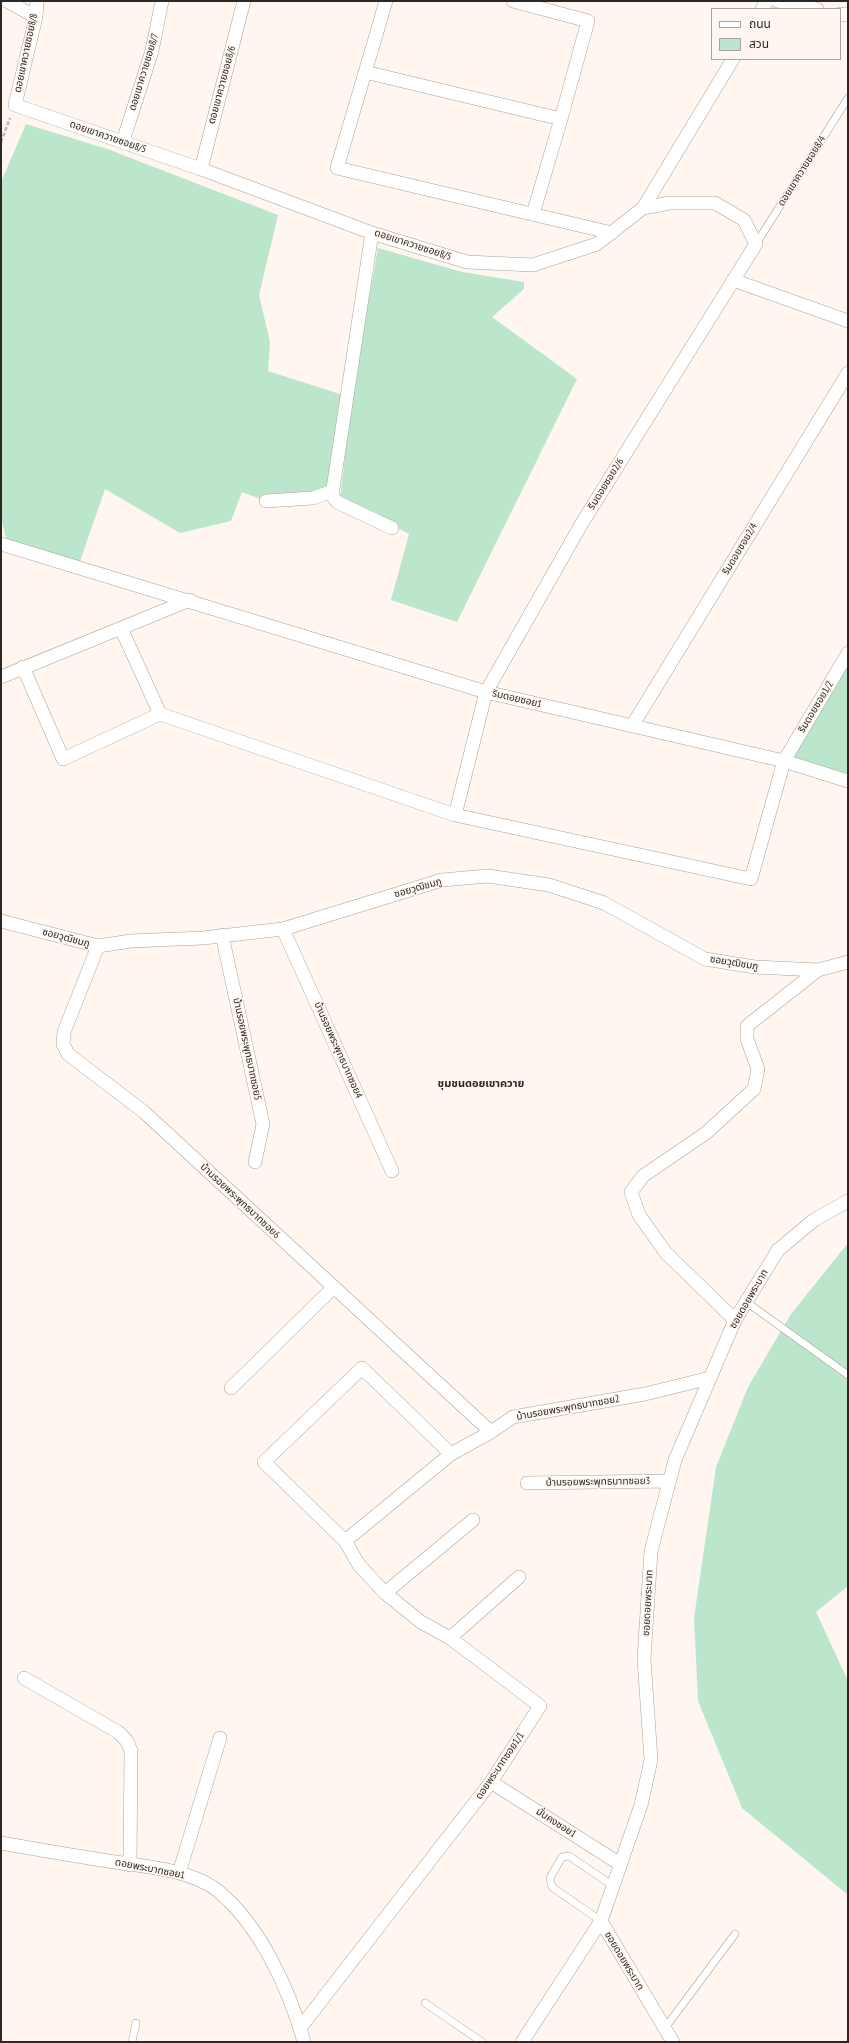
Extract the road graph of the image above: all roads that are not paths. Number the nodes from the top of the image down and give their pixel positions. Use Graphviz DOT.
graph roads {
  1 [pos="7,1"];
  2 [pos="37,1"];
  3 [pos="162,1"];
  4 [pos="244,1"];
  5 [pos="386,1"];
  6 [pos="513,1"];
  7 [pos="777,1"];
  8 [pos="812,8"];
  9 [pos="36,16"];
  10 [pos="732,60"];
  11 [pos="365,72"];
  12 [pos="848,98"];
  13 [pos="15,105"];
  14 [pos="561,119"];
  15 [pos="123,142"];
  16 [pos="200,169"];
  17 [pos="643,208"];
  18 [pos="533,214"];
  19 [pos="372,233"];
  20 [pos="612,233"];
  21 [pos="756,244"];
  22 [pos="733,280"];
  23 [pos="848,321"];
  24 [pos="848,373"];
  25 [pos="332,491"];
  26 [pos="266,501"];
  27 [pos="392,528"];
  28 [pos="1,544"];
  29 [pos="190,600"];
  30 [pos="121,628"];
  31 [pos="848,653"];
  32 [pos="23,668"];
  33 [pos="1,677"];
  34 [pos="486,692"];
  35 [pos="160,714"];
  36 [pos="632,726"];
  37 [pos="784,761"];
  38 [pos="848,781"];
  39 [pos="455,815"];
  40 [pos="1,921"];
  41 [pos="283,929"];
  42 [pos="222,935"];
  43 [pos="98,946"];
  44 [pos="848,962"];
  45 [pos="818,970"];
  46 [pos="255,1162"];
  47 [pos="392,1170"];
  48 [pos="848,1201"];
  49 [pos="334,1286"];
  50 [pos="746,1301"];
  51 [pos="735,1320"];
  52 [pos="848,1375"];
  53 [pos="710,1378"];
  54 [pos="231,1388"];
  55 [pos="491,1432"];
  56 [pos="451,1454"];
  57 [pos="669,1481"];
  58 [pos="527,1483"];
  59 [pos="473,1520"];
  60 [pos="345,1541"];
  61 [pos="519,1577"];
  62 [pos="385,1593"];
  63 [pos="450,1638"];
  64 [pos="24,1678"];
  65 [pos="220,1738"];
  66 [pos="491,1782"];
  67 [pos="1,1843"];
  68 [pos="130,1864"];
  69 [pos="620,1864"];
  70 [pos="179,1873"];
  71 [pos="612,1885"];
  72 [pos="601,1921"];
  73 [pos="735,1934"];
  74 [pos="425,2003"];
  75 [pos="136,2024"];
  76 [pos="300,2028"];
  77 [pos="665,2028"];
  78 [pos="132,2042"];
  79 [pos="304,2042"];
  80 [pos="482,2042"];
  81 [pos="522,2042"];
  82 [pos="674,2042"];
  1 -- 9 [label="street"];
  2 -- 9 [label="street, ดอยเขาควายซอย8/8"];
  3 -- 15 [label="street, ดอยเขาควายซอย8/7"];
  4 -- 16 [label="street, ดอยเขาควายซอย8/6"];
  5 -- 11 [label="street"];
  6 -- 14 [label="street"];
  7 -- 8 [label="street"];
  9 -- 13 [label="street, ดอยเขาควายซอย8/8"];
  10 -- 17 [label="street, ดอยเขาควายซอย8/5"];
  11 -- 14 [label="street"];
  11 -- 18 [label="street"];
  12 -- 21 [label="lane, ดอยเขาควายซอย8/4"];
  13 -- 15 [label="street, ดอยเขาควายซอย8/5"];
  14 -- 18 [label="street"];
  15 -- 16 [label="street, ดอยเขาควายซอย8/5"];
  16 -- 19 [label="street, ดอยเขาควายซอย8/5"];
  17 -- 20 [label="street, ดอยเขาควายซอย8/5"];
  17 -- 21 [label="street"];
  18 -- 20 [label="street"];
  19 -- 20 [label="street, ดอยเขาควายซอย8/5"];
  19 -- 25 [label="street"];
  21 -- 22 [label="street, ริมดอยซอย2/6"];
  22 -- 23 [label="street"];
  22 -- 34 [label="street, ริมดอยซอย2/6"];
  24 -- 36 [label="street, ริมดอยซอย2/4"];
  25 -- 26 [label="street"];
  25 -- 27 [label="street"];
  28 -- 29 [label="street, ริมดอยซอย1"];
  29 -- 30 [label="street"];
  29 -- 34 [label="street, ริมดอยซอย1"];
  30 -- 32 [label="street"];
  30 -- 35 [label="street"];
  31 -- 37 [label="street, ริมดอยซอย1/2"];
  32 -- 33 [label="street"];
  32 -- 35 [label="street"];
  34 -- 36 [label="street, ริมดอยซอย1"];
  34 -- 39 [label="street, ริมดอยซอย2/6"];
  35 -- 39 [label="street"];
  36 -- 37 [label="street, ริมดอยซอย1"];
  37 -- 38 [label="street, ริมดอยซอย1"];
  37 -- 39 [label="street, ริมดอยซอย1/2"];
  40 -- 43 [label="street, ซอยวุฒิชมภู"];
  41 -- 42 [label="street, ซอยวุฒิชมภู"];
  41 -- 45 [label="street, ซอยวุฒิชมภู"];
  41 -- 47 [label="street, บ้านรอยพระพุทธบาทซอย4"];
  42 -- 43 [label="street, ซอยวุฒิชมภู"];
  42 -- 46 [label="street, บ้านรอยพระพุทธบาทซอย5"];
  43 -- 49 [label="street, บ้านรอยพระพุทธบาทซอย6"];
  44 -- 45 [label="street, ซอยวุฒิชมภู"];
  45 -- 51 [label="street"];
  48 -- 50 [label="street, ซอยดอยพระบาท"];
  49 -- 54 [label="street"];
  49 -- 55 [label="street, บ้านรอยพระพุทธบาทซอย6"];
  50 -- 51 [label="street, ซอยดอยพระบาท"];
  50 -- 52 [label="lane"];
  51 -- 53 [label="street, ซอยดอยพระบาท"];
  53 -- 55 [label="street, บ้านรอยพระพุทธบาทซอย2"];
  53 -- 57 [label="street, ซอยดอยพระบาท"];
  55 -- 56 [label="street, บ้านรอยพระพุทธบาทซอย2"];
  56 -- 60 [label="street, บ้านรอยพระพุทธบาทซอย2"];
  56 -- 60 [label="street, ดอยพระบาทซอย1/1"];
  57 -- 58 [label="street, บ้านรอยพระพุทธบาทซอย3"];
  57 -- 69 [label="street, ซอยดอยพระบาท"];
  59 -- 62 [label="street"];
  60 -- 62 [label="street, ดอยพระบาทซอย1/1"];
  61 -- 63 [label="street"];
  62 -- 63 [label="street, ดอยพระบาทซอย1/1"];
  63 -- 66 [label="street, ดอยพระบาทซอย1/1"];
  64 -- 68 [label="street"];
  65 -- 70 [label="street"];
  66 -- 69 [label="street, มั่นคงซอย1"];
  66 -- 76 [label="street, ดอยพระบาทซอย1/1"];
  67 -- 68 [label="street, ดอยพระบาทซอย1"];
  68 -- 70 [label="street, ดอยพระบาทซอย1"];
  69 -- 71 [label="street, ซอยดอยพระบาท"];
  70 -- 76 [label="street, ดอยพระบาทซอย1"];
  71 -- 72 [label="street, ซอยดอยพระบาท"];
  71 -- 72 [label="lane"];
  72 -- 77 [label="street, ซอยดอยพระบาท"];
  72 -- 81 [label="street"];
  73 -- 77 [label="lane"];
  74 -- 80 [label="lane"];
  75 -- 78 [label="lane"];
  76 -- 79 [label="street, ดอยพระบาทซอย1"];
  77 -- 82 [label="street, ซอยดอยพระบาท"];
}
